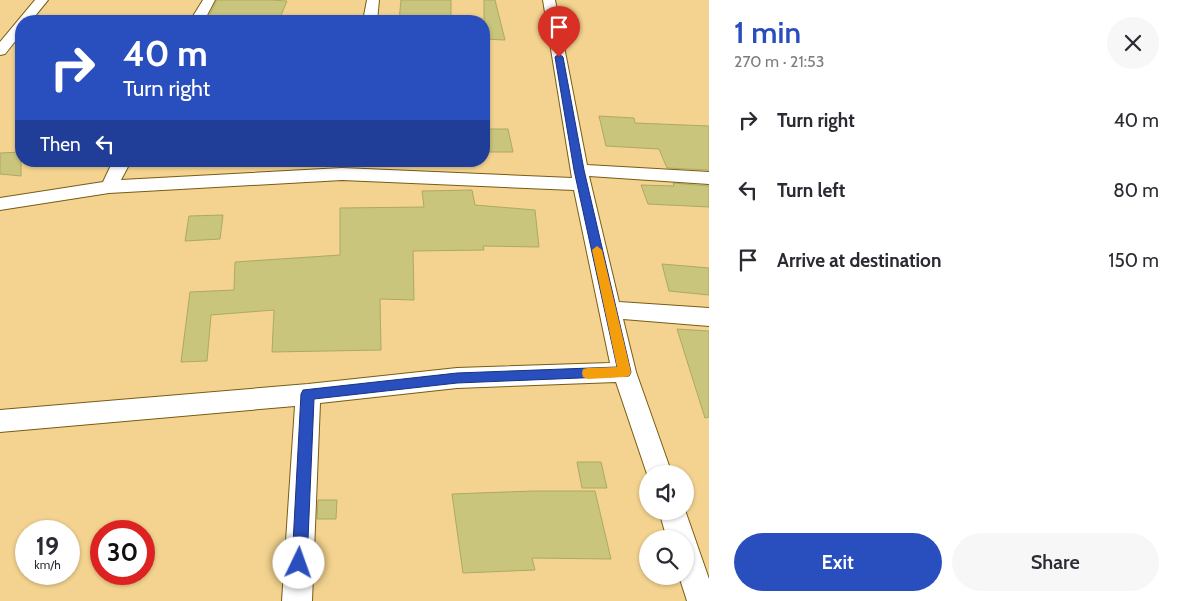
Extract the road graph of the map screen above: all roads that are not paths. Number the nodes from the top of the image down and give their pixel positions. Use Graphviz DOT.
graph roads {
  1 [pos="42,0"];
  2 [pos="209,0"];
  3 [pos="373,0"];
  4 [pos="549,0"];
  5 [pos="29,15"];
  6 [pos="200,15"];
  7 [pos="371,15"];
  8 [pos="15,32"];
  9 [pos="0,51"];
  10 [pos="119,167"];
  11 [pos="343,168"];
  12 [pos="581,177"];
  13 [pos="709,178"];
  14 [pos="109,187"];
  15 [pos="0,204"];
  16 [pos="610,310"];
  17 [pos="709,317"];
  18 [pos="624,372"];
  19 [pos="308,394"];
  20 [pos="0,421"];
  21 [pos="656,465"];
  22 [pos="694,577"];
  23 [pos="297,601"];
  24 [pos="702,601"];
  1 -- 5 [label="street"];
  2 -- 6 [label="street"];
  3 -- 7 [label="street"];
  4 -- 12 [label="street"];
  8 -- 9 [label="street"];
  10 -- 14 [label="street"];
  11 -- 12 [label="street"];
  11 -- 14 [label="street"];
  12 -- 13 [label="street"];
  12 -- 16 [label="street"];
  14 -- 15 [label="street"];
  16 -- 17 [label="street"];
  16 -- 18 [label="street"];
  18 -- 19 [label="street"];
  18 -- 21 [label="street"];
  19 -- 20 [label="street"];
  19 -- 23 [label="street"];
  22 -- 24 [label="street"];
}
